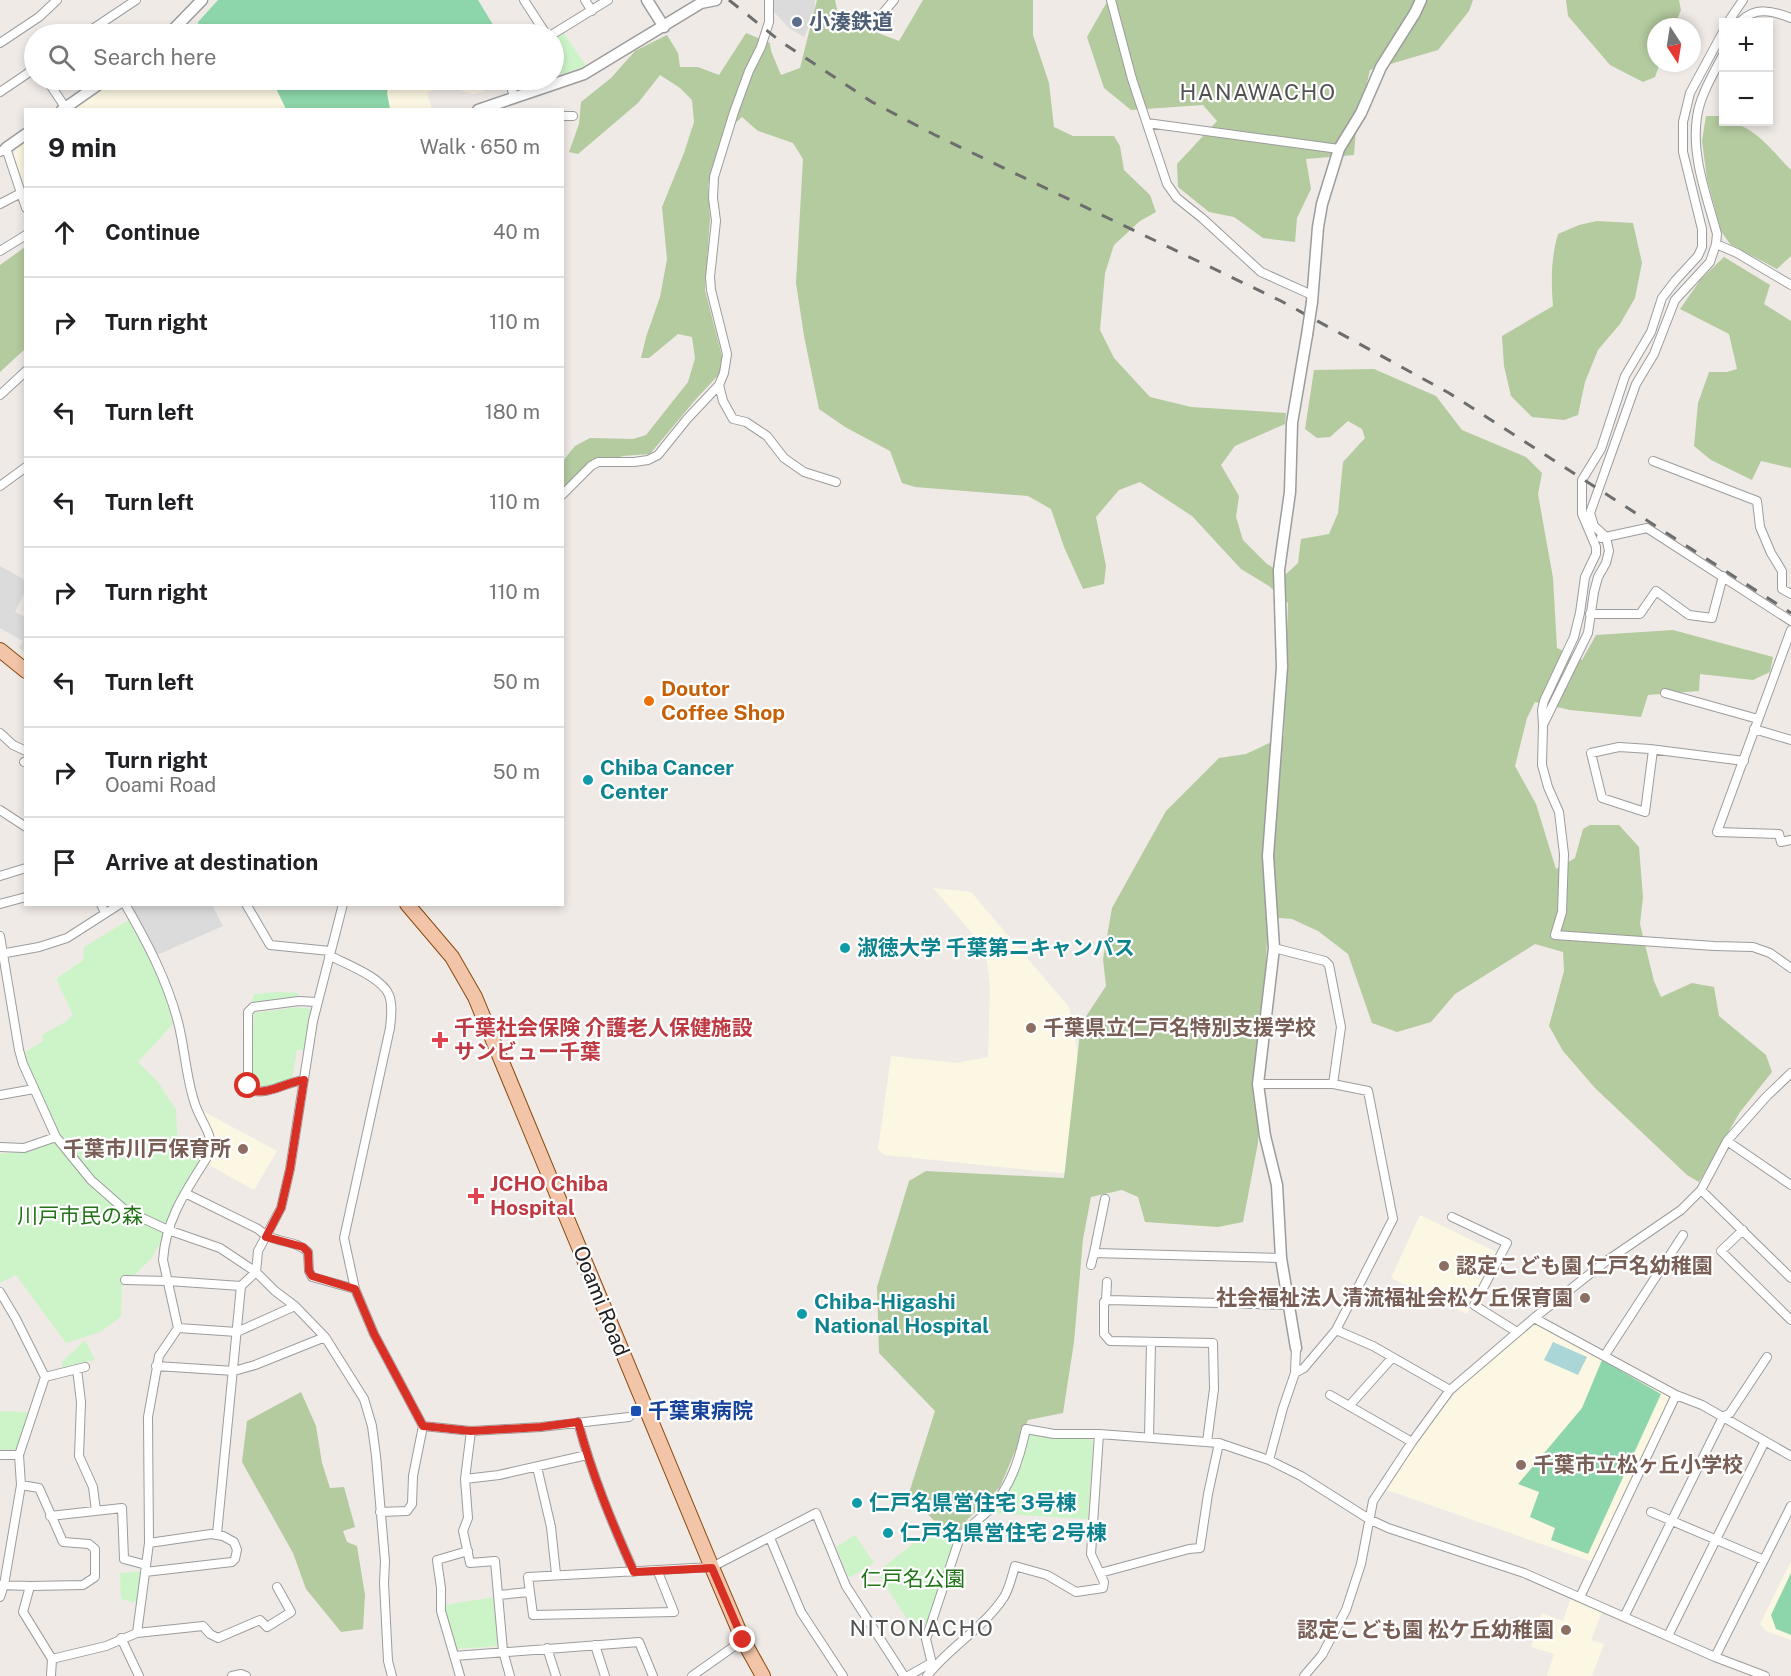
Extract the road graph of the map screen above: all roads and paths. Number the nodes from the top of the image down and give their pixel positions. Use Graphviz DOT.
graph roads {
  1 [pos="57,0"];
  2 [pos="136,0"];
  3 [pos="202,0"];
  4 [pos="524,0"];
  5 [pos="585,0"];
  6 [pos="608,0"];
  7 [pos="647,0"];
  8 [pos="716,0"];
  9 [pos="769,0"];
  10 [pos="894,0"];
  11 [pos="1112,0"];
  12 [pos="1421,0"];
  13 [pos="1743,0"];
  14 [pos="592,10"];
  15 [pos="1731,18"];
  16 [pos="1746,18"];
  17 [pos="1791,18"];
  18 [pos="28,24"];
  19 [pos="100,24"];
  20 [pos="179,24"];
  21 [pos="540,24"];
  22 [pos="872,26"];
  23 [pos="24,27"];
  24 [pos="564,27"];
  25 [pos="664,27"];
  26 [pos="1719,39"];
  27 [pos="0,43"];
  28 [pos="1719,63"];
  29 [pos="24,76"];
  30 [pos="564,81"];
  31 [pos="53,90"];
  32 [pos="90,90"];
  33 [pos="512,90"];
  34 [pos="539,90"];
  35 [pos="0,92"];
  36 [pos="516,98"];
  37 [pos="64,108"];
  38 [pos="484,108"];
  39 [pos="564,116"];
  40 [pos="573,116"];
  41 [pos="1147,123"];
  42 [pos="24,135"];
  43 [pos="1339,149"];
  44 [pos="3,150"];
  45 [pos="21,193"];
  46 [pos="24,202"];
  47 [pos="0,204"];
  48 [pos="24,236"];
  49 [pos="1716,244"];
  50 [pos="0,251"];
  51 [pos="1791,285"];
  52 [pos="1312,298"];
  53 [pos="24,372"];
  54 [pos="719,385"];
  55 [pos="0,395"];
  56 [pos="1653,461"];
  57 [pos="24,468"];
  58 [pos="836,482"];
  59 [pos="0,486"];
  60 [pos="564,493"];
  61 [pos="1606,537"];
  62 [pos="1593,540"];
  63 [pos="1723,576"];
  64 [pos="1791,594"];
  65 [pos="1590,614"];
  66 [pos="1791,621"];
  67 [pos="1791,630"];
  68 [pos="0,650"];
  69 [pos="24,669"];
  70 [pos="1665,693"];
  71 [pos="1758,719"];
  72 [pos="1544,725"];
  73 [pos="1754,729"];
  74 [pos="0,733"];
  75 [pos="1791,740"];
  76 [pos="24,750"];
  77 [pos="1653,750"];
  78 [pos="1744,761"];
  79 [pos="0,810"];
  80 [pos="24,825"];
  81 [pos="1791,840"];
  82 [pos="24,869"];
  83 [pos="0,876"];
  84 [pos="24,898"];
  85 [pos="0,904"];
  86 [pos="126,906"];
  87 [pos="247,906"];
  88 [pos="342,906"];
  89 [pos="409,906"];
  90 [pos="103,909"];
  91 [pos="0,936"];
  92 [pos="1274,948"];
  93 [pos="329,953"];
  94 [pos="2,954"];
  95 [pos="1791,968"];
  96 [pos="316,1002"];
  97 [pos="1791,1073"];
  98 [pos="304,1080"];
  99 [pos="1258,1084"];
  100 [pos="1333,1084"];
  101 [pos="34,1089"];
  102 [pos="0,1095"];
  103 [pos="56,1137"];
  104 [pos="1727,1141"];
  105 [pos="0,1147"];
  106 [pos="1791,1185"];
  107 [pos="1701,1190"];
  108 [pos="185,1193"];
  109 [pos="1105,1199"];
  110 [pos="1452,1217"];
  111 [pos="168,1230"];
  112 [pos="1743,1230"];
  113 [pos="1683,1235"];
  114 [pos="266,1237"];
  115 [pos="1094,1253"];
  116 [pos="1281,1258"];
  117 [pos="1090,1265"];
  118 [pos="256,1272"];
  119 [pos="1791,1278"];
  120 [pos="125,1280"];
  121 [pos="168,1281"];
  122 [pos="1107,1282"];
  123 [pos="241,1286"];
  124 [pos="355,1289"];
  125 [pos="0,1292"];
  126 [pos="1106,1301"];
  127 [pos="1288,1305"];
  128 [pos="4,1306"];
  129 [pos="295,1306"];
  130 [pos="1534,1318"];
  131 [pos="1791,1320"];
  132 [pos="178,1328"];
  133 [pos="1336,1330"];
  134 [pos="237,1332"];
  135 [pos="1517,1332"];
  136 [pos="325,1337"];
  137 [pos="1151,1342"];
  138 [pos="1296,1348"];
  139 [pos="1605,1355"];
  140 [pos="1767,1357"];
  141 [pos="1392,1358"];
  142 [pos="156,1366"];
  143 [pos="234,1371"];
  144 [pos="1295,1373"];
  145 [pos="45,1377"];
  146 [pos="1450,1390"];
  147 [pos="1330,1395"];
  148 [pos="1676,1395"];
  149 [pos="1349,1406"];
  150 [pos="629,1417"];
  151 [pos="1723,1417"];
  152 [pos="578,1422"];
  153 [pos="423,1426"];
  154 [pos="471,1431"];
  155 [pos="1099,1434"];
  156 [pos="1149,1437"];
  157 [pos="1765,1441"];
  158 [pos="1206,1442"];
  159 [pos="1412,1442"];
  160 [pos="1218,1443"];
  161 [pos="0,1455"];
  162 [pos="19,1455"];
  163 [pos="587,1455"];
  164 [pos="1791,1456"];
  165 [pos="1269,1460"];
  166 [pos="537,1467"];
  167 [pos="465,1479"];
  168 [pos="21,1485"];
  169 [pos="1791,1506"];
  170 [pos="96,1511"];
  171 [pos="380,1512"];
  172 [pos="1651,1512"];
  173 [pos="50,1516"];
  174 [pos="1369,1519"];
  175 [pos="1671,1520"];
  176 [pos="217,1534"];
  177 [pos="770,1538"];
  178 [pos="1716,1539"];
  179 [pos="148,1543"];
  180 [pos="468,1551"];
  181 [pos="1764,1560"];
  182 [pos="712,1568"];
  183 [pos="146,1569"];
  184 [pos="634,1572"];
  185 [pos="658,1572"];
  186 [pos="1100,1573"];
  187 [pos="555,1574"];
  188 [pos="2,1585"];
  189 [pos="30,1586"];
  190 [pos="278,1587"];
  191 [pos="529,1592"];
  192 [pos="499,1595"];
  193 [pos="1580,1597"];
  194 [pos="0,1598"];
  195 [pos="1624,1617"];
  196 [pos="136,1633"];
  197 [pos="1668,1636"];
  198 [pos="121,1638"];
  199 [pos="743,1640"];
  200 [pos="595,1645"];
  201 [pos="547,1648"];
  202 [pos="503,1651"];
  203 [pos="454,1656"];
  204 [pos="1715,1657"];
  205 [pos="52,1659"];
  206 [pos="930,1669"];
  207 [pos="51,1676"];
  208 [pos="139,1676"];
  209 [pos="232,1676"];
  210 [pos="246,1676"];
  211 [pos="392,1676"];
  212 [pos="460,1676"];
  213 [pos="510,1676"];
  214 [pos="556,1676"];
  215 [pos="605,1676"];
  216 [pos="653,1676"];
  217 [pos="692,1676"];
  218 [pos="763,1676"];
  219 [pos="843,1676"];
  220 [pos="906,1676"];
  221 [pos="1304,1676"];
  222 [pos="1765,1676"];
  1 -- 18 [label="street"];
  2 -- 19 [label="street"];
  3 -- 20 [label="street"];
  4 -- 21 [label="street"];
  5 -- 14 [label="street"];
  6 -- 14 [label="street"];
  7 -- 25 [label="street"];
  8 -- 25 [label="street"];
  9 -- 54 [label="street"];
  10 -- 22 [label="street"];
  11 -- 41 [label="street"];
  12 -- 43 [label="street"];
  13 -- 15 [label="street"];
  14 -- 24 [label="street"];
  16 -- 17 [label="street"];
  23 -- 27 [label="street"];
  25 -- 30 [label="street"];
  26 -- 62 [label="street"];
  28 -- 49 [label="street"];
  29 -- 35 [label="street"];
  31 -- 37 [label="street"];
  32 -- 37 [label="street"];
  33 -- 36 [label="street"];
  34 -- 36 [label="street"];
  36 -- 38 [label="street"];
  39 -- 40 [label="street"];
  41 -- 43 [label="street"];
  41 -- 52 [label="street"];
  42 -- 44 [label="street"];
  43 -- 52 [label="street"];
  44 -- 45 [label="street"];
  45 -- 46 [label="street"];
  45 -- 47 [label="street"];
  48 -- 50 [label="street"];
  49 -- 51 [label="street"];
  49 -- 61 [label="street"];
  52 -- 92 [label="street, bridge"];
  53 -- 55 [label="street"];
  54 -- 58 [label="street"];
  54 -- 60 [label="street"];
  56 -- 64 [label="street"];
  57 -- 59 [label="street"];
  61 -- 62 [label="street"];
  61 -- 63 [label="street"];
  61 -- 65 [label="street"];
  62 -- 72 [label="street"];
  63 -- 65 [label="street"];
  63 -- 66 [label="street"];
  65 -- 72 [label="street"];
  67 -- 71 [label="street"];
  68 -- 69 [label="main road"];
  70 -- 71 [label="street"];
  71 -- 73 [label="street"];
  72 -- 95 [label="street"];
  73 -- 75 [label="street"];
  73 -- 78 [label="street"];
  74 -- 76 [label="street"];
  77 -- 77 [label="street"];
  77 -- 78 [label="street"];
  78 -- 81 [label="street"];
  79 -- 80 [label="street"];
  82 -- 83 [label="street"];
  84 -- 85 [label="street"];
  86 -- 108 [label="street"];
  87 -- 93 [label="street"];
  88 -- 93 [label="street"];
  89 -- 182 [label="main road, Ooami Road"];
  90 -- 94 [label="street"];
  91 -- 94 [label="street"];
  92 -- 99 [label="street"];
  92 -- 100 [label="street"];
  93 -- 96 [label="street"];
  93 -- 124 [label="street"];
  94 -- 101 [label="street"];
  96 -- 98 [label="street"];
  96 -- 98 [label="street"];
  97 -- 104 [label="street"];
  98 -- 114 [label="street"];
  99 -- 100 [label="street"];
  99 -- 116 [label="street"];
  100 -- 133 [label="street"];
  101 -- 102 [label="street"];
  101 -- 103 [label="street"];
  103 -- 105 [label="street"];
  103 -- 111 [label="street"];
  104 -- 106 [label="street"];
  104 -- 107 [label="street"];
  107 -- 112 [label="street"];
  107 -- 130 [label="street"];
  108 -- 111 [label="street"];
  108 -- 114 [label="street"];
  109 -- 115 [label="street"];
  110 -- 135 [label="street"];
  111 -- 118 [label="street"];
  111 -- 121 [label="street"];
  112 -- 119 [label="street"];
  112 -- 131 [label="street"];
  113 -- 139 [label="street"];
  114 -- 118 [label="street"];
  114 -- 124 [label="street"];
  115 -- 116 [label="street"];
  115 -- 117 [label="street"];
  116 -- 127 [label="street"];
  118 -- 123 [label="street"];
  118 -- 129 [label="street"];
  120 -- 121 [label="street"];
  121 -- 123 [label="street"];
  121 -- 132 [label="street"];
  122 -- 126 [label="street"];
  123 -- 134 [label="street"];
  124 -- 153 [label="street"];
  125 -- 128 [label="street"];
  126 -- 127 [label="street"];
  126 -- 137 [label="street"];
  127 -- 138 [label="street"];
  128 -- 145 [label="street"];
  129 -- 134 [label="street"];
  129 -- 136 [label="street"];
  130 -- 135 [label="street"];
  130 -- 139 [label="street"];
  132 -- 134 [label="street"];
  132 -- 142 [label="street"];
  133 -- 141 [label="street"];
  133 -- 144 [label="street"];
  134 -- 143 [label="street"];
  135 -- 146 [label="street"];
  136 -- 143 [label="street"];
  136 -- 171 [label="street"];
  137 -- 156 [label="street"];
  137 -- 158 [label="street"];
  138 -- 144 [label="street"];
  139 -- 148 [label="street"];
  140 -- 151 [label="street"];
  141 -- 146 [label="street"];
  141 -- 149 [label="street"];
  142 -- 143 [label="street"];
  142 -- 179 [label="street"];
  143 -- 176 [label="street"];
  144 -- 165 [label="street"];
  145 -- 162 [label="street"];
  145 -- 170 [label="street"];
  146 -- 159 [label="street"];
  147 -- 149 [label="street"];
  148 -- 151 [label="street"];
  148 -- 193 [label="street"];
  149 -- 159 [label="street"];
  150 -- 152 [label="street"];
  151 -- 157 [label="street"];
  151 -- 175 [label="street"];
  152 -- 154 [label="street"];
  152 -- 163 [label="street"];
  153 -- 154 [label="street"];
  153 -- 171 [label="street"];
  154 -- 167 [label="street"];
  155 -- 156 [label="street"];
  155 -- 186 [label="street"];
  155 -- 206 [label="street"];
  156 -- 158 [label="street"];
  157 -- 164 [label="street"];
  157 -- 178 [label="street"];
  158 -- 160 [label="street"];
  159 -- 174 [label="street"];
  160 -- 165 [label="street"];
  160 -- 186 [label="street"];
  161 -- 162 [label="street"];
  162 -- 168 [label="street"];
  163 -- 166 [label="street"];
  163 -- 184 [label="street"];
  165 -- 174 [label="street"];
  166 -- 167 [label="street"];
  166 -- 187 [label="street"];
  167 -- 180 [label="street"];
  168 -- 173 [label="street"];
  168 -- 188 [label="street"];
  169 -- 181 [label="street"];
  170 -- 173 [label="street"];
  170 -- 183 [label="street"];
  171 -- 211 [label="street"];
  172 -- 175 [label="street"];
  173 -- 189 [label="street"];
  174 -- 193 [label="street"];
  174 -- 221 [label="street"];
  175 -- 178 [label="street"];
  175 -- 195 [label="street"];
  176 -- 179 [label="street"];
  176 -- 183 [label="street"];
  177 -- 182 [label="street"];
  177 -- 219 [label="street"];
  177 -- 220 [label="street"];
  178 -- 181 [label="street"];
  178 -- 197 [label="street"];
  179 -- 183 [label="street"];
  180 -- 192 [label="street"];
  180 -- 203 [label="street"];
  181 -- 204 [label="street"];
  182 -- 185 [label="street"];
  182 -- 199 [label="main road, Ooami Road"];
  183 -- 196 [label="street"];
  184 -- 185 [label="street"];
  184 -- 187 [label="street"];
  185 -- 191 [label="street"];
  186 -- 206 [label="street"];
  187 -- 191 [label="street"];
  188 -- 189 [label="street"];
  188 -- 194 [label="street"];
  189 -- 205 [label="street"];
  190 -- 196 [label="street"];
  191 -- 192 [label="street"];
  192 -- 202 [label="street"];
  193 -- 195 [label="street"];
  195 -- 197 [label="street"];
  196 -- 198 [label="street"];
  197 -- 204 [label="street"];
  198 -- 205 [label="street"];
  198 -- 208 [label="street"];
  199 -- 217 [label="street"];
  199 -- 218 [label="main road, Ooami Road"];
  200 -- 201 [label="street"];
  200 -- 215 [label="street"];
  200 -- 216 [label="street"];
  201 -- 202 [label="street"];
  201 -- 214 [label="street"];
  202 -- 203 [label="street"];
  202 -- 213 [label="street"];
  203 -- 212 [label="street"];
  204 -- 222 [label="street"];
  205 -- 207 [label="street"];
  206 -- 220 [label="street"];
  209 -- 210 [label="street"];
}
